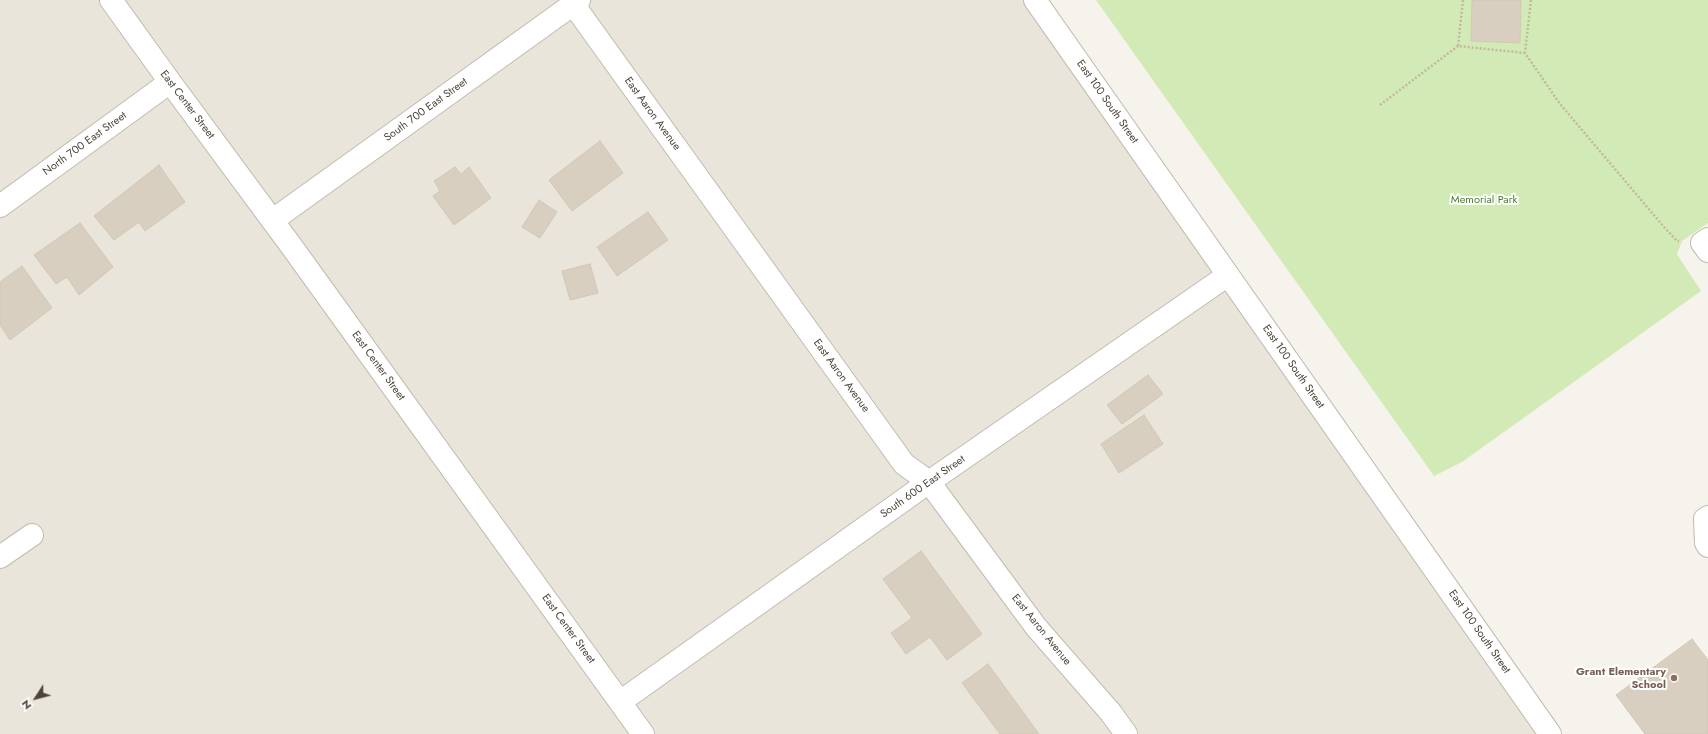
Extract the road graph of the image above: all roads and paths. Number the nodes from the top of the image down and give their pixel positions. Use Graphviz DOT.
graph roads {
  1 [pos="111,0"];
  2 [pos="1035,0"];
  3 [pos="1463,0"];
  4 [pos="1531,0"];
  5 [pos="576,2"];
  6 [pos="1458,46"];
  7 [pos="1525,53"];
  8 [pos="170,82"];
  9 [pos="1380,105"];
  10 [pos="0,206"];
  11 [pos="273,220"];
  12 [pos="1706,245"];
  13 [pos="1228,275"];
  14 [pos="929,482"];
  15 [pos="1708,517"];
  16 [pos="32,535"];
  17 [pos="1708,546"];
  18 [pos="0,557"];
  19 [pos="620,702"];
  20 [pos="643,734"];
  21 [pos="1126,734"];
  22 [pos="1550,734"];
  1 -- 8 [label="street, East Center Street"];
  2 -- 13 [label="street, East 100 South Street"];
  3 -- 6 [label="path"];
  4 -- 7 [label="path"];
  5 -- 11 [label="street, South 700 East Street"];
  5 -- 14 [label="street, East Aaron Avenue"];
  6 -- 7 [label="path"];
  6 -- 9 [label="path"];
  7 -- 12 [label="path"];
  8 -- 10 [label="street, North 700 East Street"];
  8 -- 11 [label="street, East Center Street"];
  11 -- 19 [label="street, East Center Street"];
  13 -- 14 [label="street, South 600 East Street"];
  13 -- 22 [label="street, East 100 South Street"];
  14 -- 19 [label="street, South 600 East Street"];
  14 -- 21 [label="street, East Aaron Avenue"];
  15 -- 17 [label="street"];
  16 -- 18 [label="street"];
  19 -- 20 [label="street, East Center Street"];
}
